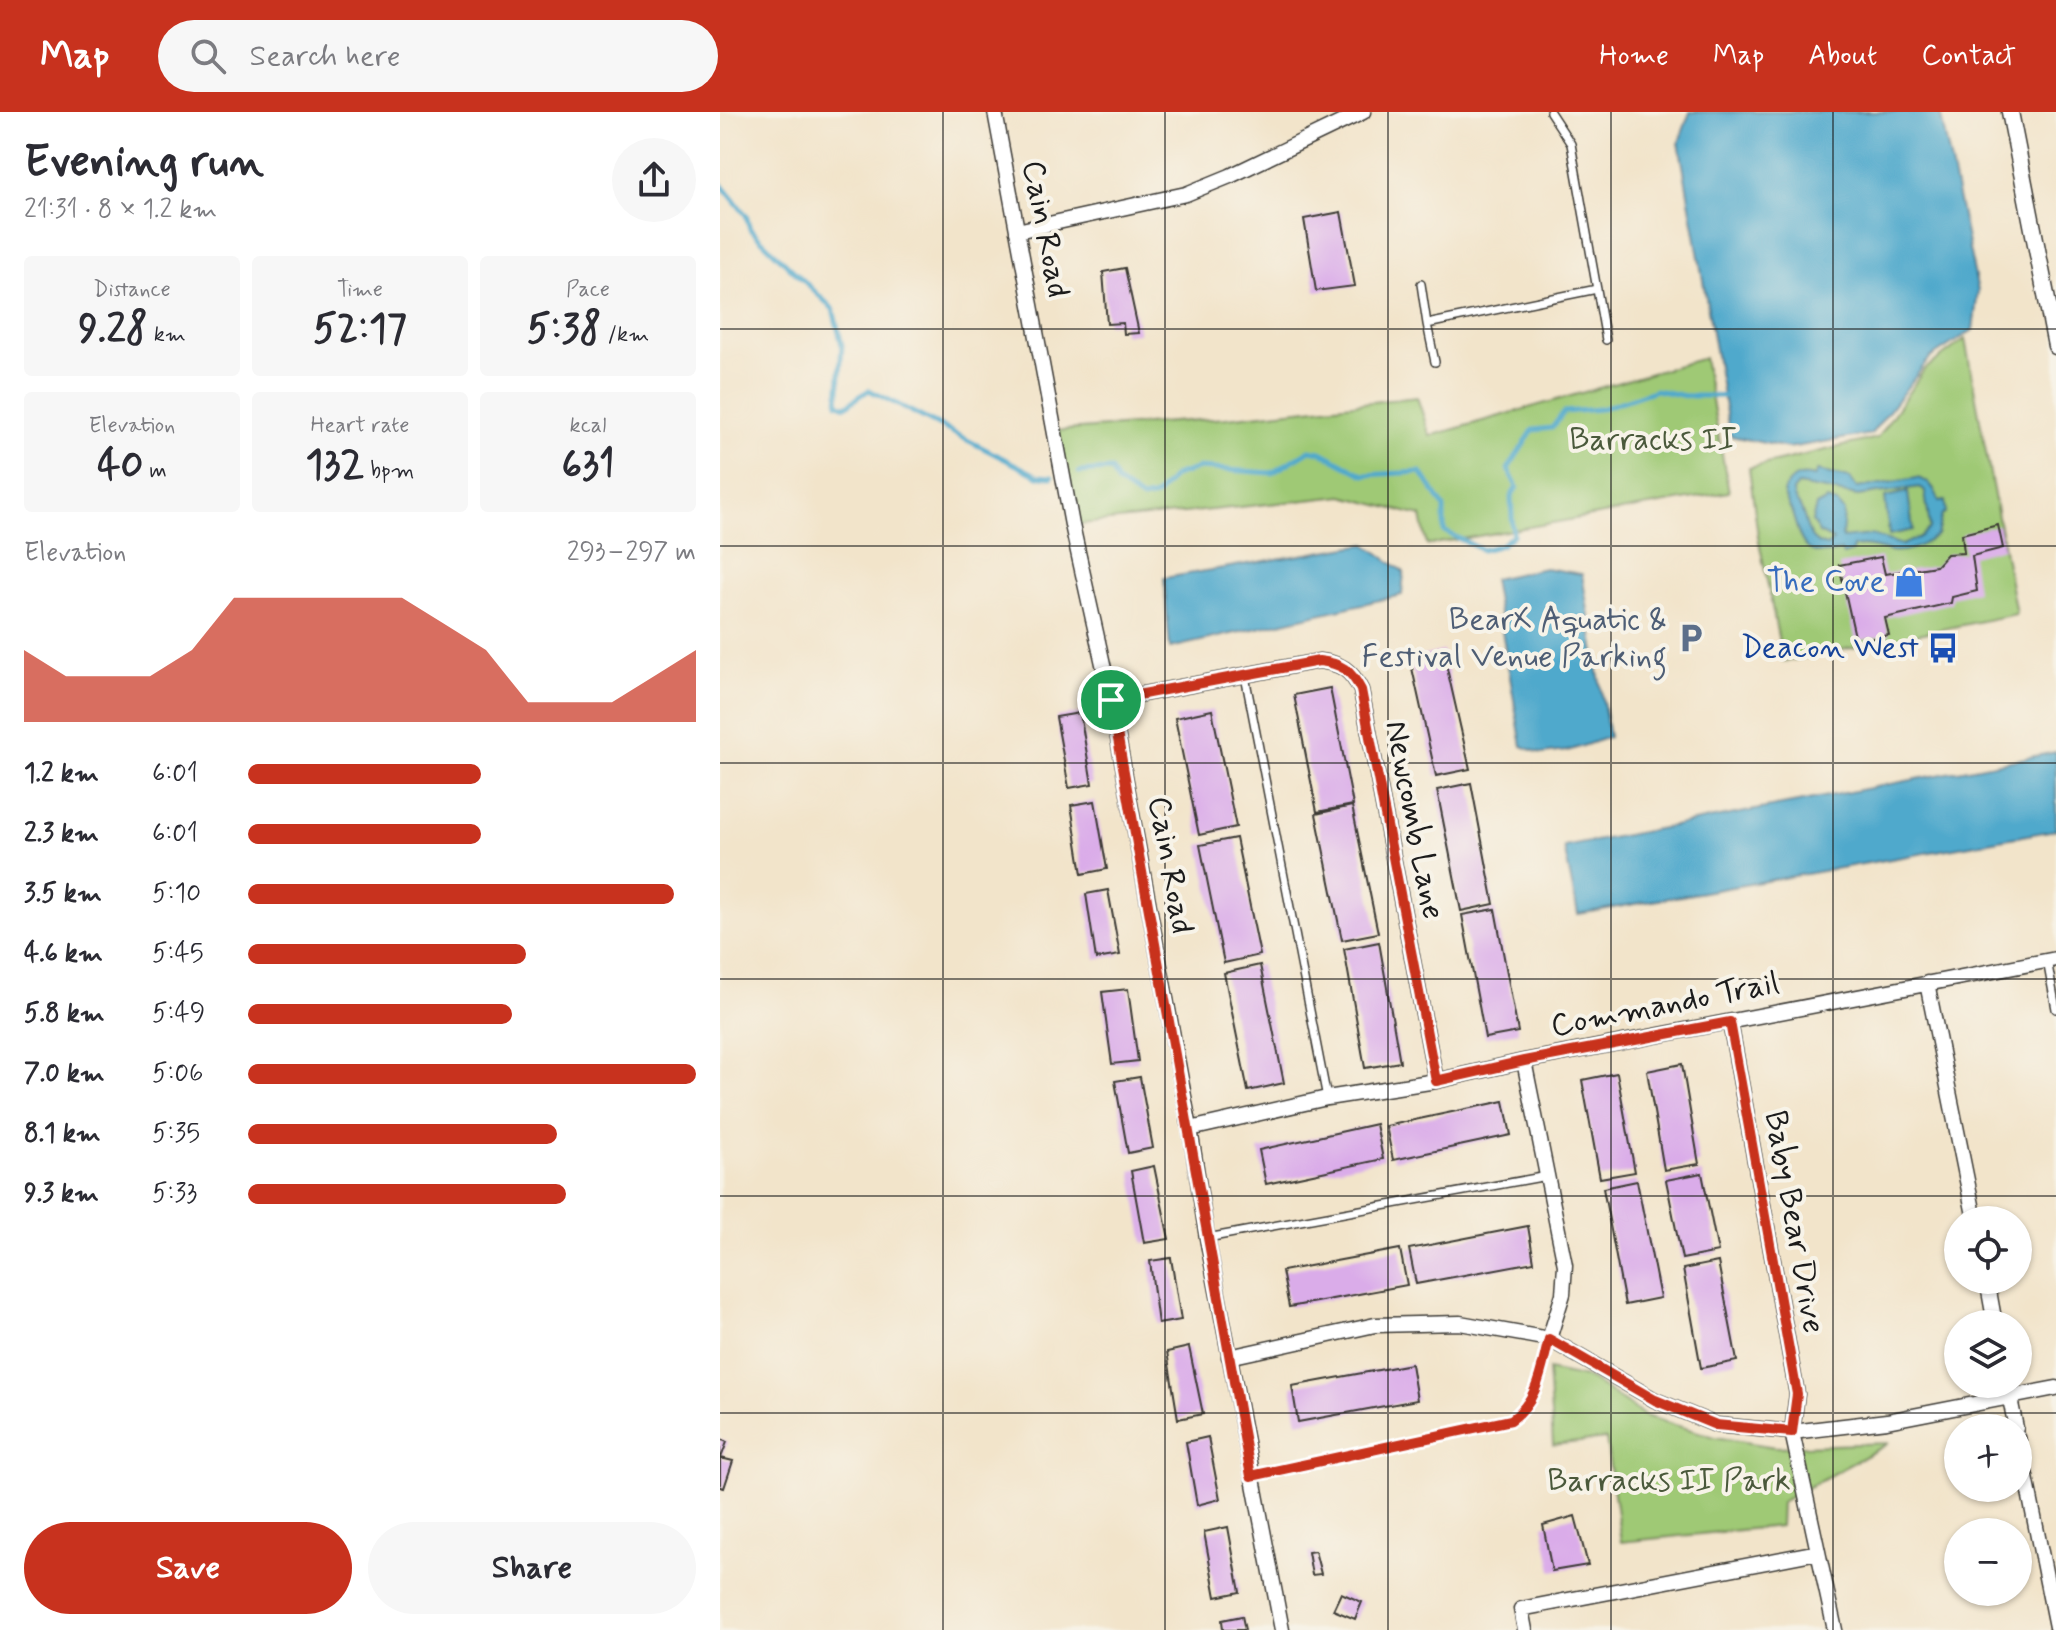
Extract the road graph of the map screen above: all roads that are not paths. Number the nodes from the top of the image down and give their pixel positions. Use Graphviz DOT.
graph roads {
  1 [pos="995,112"];
  2 [pos="1363,112"];
  3 [pos="1550,112"];
  4 [pos="2010,112"];
  5 [pos="1017,231"];
  6 [pos="1421,284"];
  7 [pos="1597,289"];
  8 [pos="1427,324"];
  9 [pos="1606,340"];
  10 [pos="2056,342"];
  11 [pos="1435,362"];
  12 [pos="1245,675"];
  13 [pos="1111,700"];
  14 [pos="2052,960"];
  15 [pos="1927,983"];
  16 [pos="2056,1009"];
  17 [pos="1730,1022"];
  18 [pos="1524,1061"];
  19 [pos="1436,1081"];
  20 [pos="1327,1098"];
  21 [pos="1190,1129"];
  22 [pos="1547,1176"];
  23 [pos="1972,1206"];
  24 [pos="1207,1238"];
  25 [pos="1549,1339"];
  26 [pos="1229,1357"];
  27 [pos="2056,1388"];
  28 [pos="2032,1389"];
  29 [pos="1978,1398"];
  30 [pos="1792,1432"];
  31 [pos="1251,1476"];
  32 [pos="2031,1502"];
  33 [pos="1818,1552"];
  34 [pos="2056,1627"];
  35 [pos="1282,1630"];
  36 [pos="1525,1630"];
  37 [pos="1835,1630"];
  1 -- 5 [label="street, Cain Road"];
  2 -- 5 [label="street"];
  3 -- 7 [label="lane"];
  4 -- 10 [label="street"];
  5 -- 13 [label="street, Cain Road"];
  6 -- 8 [label="lane"];
  7 -- 8 [label="lane"];
  7 -- 9 [label="lane"];
  8 -- 11 [label="lane"];
  12 -- 13 [label="street, Newcomb Lane"];
  12 -- 19 [label="street, Newcomb Lane"];
  12 -- 20 [label="lane"];
  13 -- 21 [label="street, Cain Road"];
  14 -- 15 [label="street, Commando Trail"];
  14 -- 16 [label="lane"];
  15 -- 17 [label="street, Commando Trail"];
  15 -- 23 [label="street"];
  17 -- 18 [label="street, Commando Trail"];
  17 -- 30 [label="street, Baby Bear Drive"];
  18 -- 19 [label="street, Commando Trail"];
  18 -- 22 [label="street"];
  19 -- 20 [label="street, Commando Trail"];
  20 -- 21 [label="street, Commando Trail"];
  21 -- 24 [label="street, Cain Road"];
  22 -- 24 [label="lane"];
  22 -- 25 [label="street"];
  24 -- 26 [label="street, Cain Road"];
  25 -- 26 [label="street"];
  25 -- 30 [label="street"];
  25 -- 31 [label="lane"];
  26 -- 31 [label="street, Cain Road"];
  27 -- 28 [label="street"];
  29 -- 30 [label="street"];
  30 -- 33 [label="street, Baby Bear Drive"];
  31 -- 35 [label="street, Cain Road"];
  32 -- 34 [label="street"];
  33 -- 36 [label="street"];
  33 -- 37 [label="street, Baby Bear Drive"];
}
